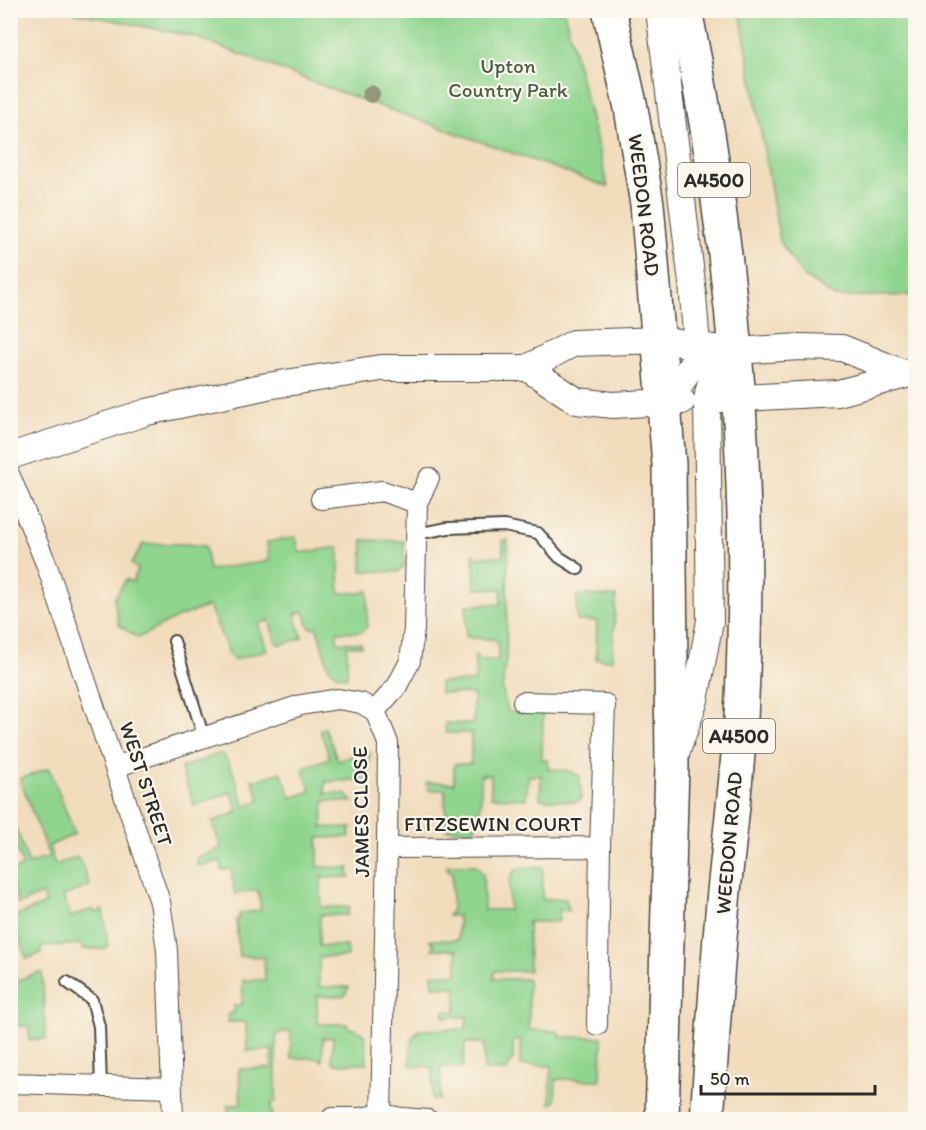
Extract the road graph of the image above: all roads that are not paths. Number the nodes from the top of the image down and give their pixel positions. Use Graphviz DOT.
graph roads {
  1 [pos="609,10"];
  2 [pos="659,10"];
  3 [pos="685,10"];
  4 [pos="660,340"];
  5 [pos="697,346"];
  6 [pos="735,351"];
  7 [pos="527,368"];
  8 [pos="911,374"];
  9 [pos="722,399"];
  10 [pos="665,402"];
  11 [pos="10,456"];
  12 [pos="10,476"];
  13 [pos="429,478"];
  14 [pos="321,499"];
  15 [pos="417,503"];
  16 [pos="416,534"];
  17 [pos="578,569"];
  18 [pos="174,640"];
  19 [pos="523,702"];
  20 [pos="375,711"];
  21 [pos="204,738"];
  22 [pos="672,765"];
  23 [pos="116,768"];
  24 [pos="600,847"];
  25 [pos="387,848"];
  26 [pos="67,982"];
  27 [pos="597,1025"];
  28 [pos="10,1083"];
  29 [pos="101,1086"];
  30 [pos="171,1088"];
  31 [pos="381,1114"];
  32 [pos="332,1118"];
  33 [pos="173,1119"];
  34 [pos="428,1119"];
  35 [pos="662,1119"];
  36 [pos="707,1119"];
  1 -- 4 [label="highway, WEEDON ROAD / A4500"];
  2 -- 5 [label="street, WEEDON ROAD"];
  3 -- 6 [label="highway, WEEDON ROAD / A4500"];
  4 -- 5 [label="street"];
  4 -- 7 [label="street"];
  4 -- 10 [label="highway, WEEDON ROAD / A4500"];
  5 -- 6 [label="street"];
  5 -- 10 [label="street, WEEDON ROAD"];
  6 -- 8 [label="street"];
  6 -- 9 [label="highway, WEEDON ROAD / A4500"];
  7 -- 10 [label="street"];
  7 -- 11 [label="street"];
  8 -- 9 [label="street"];
  9 -- 10 [label="street"];
  9 -- 22 [label="street, WEEDON ROAD"];
  9 -- 36 [label="highway, WEEDON ROAD / A4500"];
  10 -- 22 [label="highway, WEEDON ROAD / A4500"];
  12 -- 23 [label="street, WEST STREET"];
  13 -- 15 [label="street"];
  14 -- 15 [label="street"];
  15 -- 16 [label="street"];
  16 -- 17 [label="lane"];
  16 -- 20 [label="street"];
  18 -- 21 [label="lane"];
  19 -- 24 [label="street, FITZSEWIN COURT"];
  20 -- 21 [label="street"];
  20 -- 25 [label="street, JAMES CLOSE"];
  21 -- 23 [label="street"];
  22 -- 35 [label="highway, WEEDON ROAD / A4500"];
  23 -- 30 [label="street, WEST STREET"];
  24 -- 25 [label="street, FITZSEWIN COURT"];
  24 -- 27 [label="street, FITZSEWIN COURT"];
  25 -- 31 [label="street, JAMES CLOSE"];
  26 -- 29 [label="lane"];
  28 -- 29 [label="street"];
  29 -- 30 [label="street"];
  30 -- 33 [label="street, WEST STREET"];
  31 -- 32 [label="street"];
  31 -- 34 [label="street"];
}
